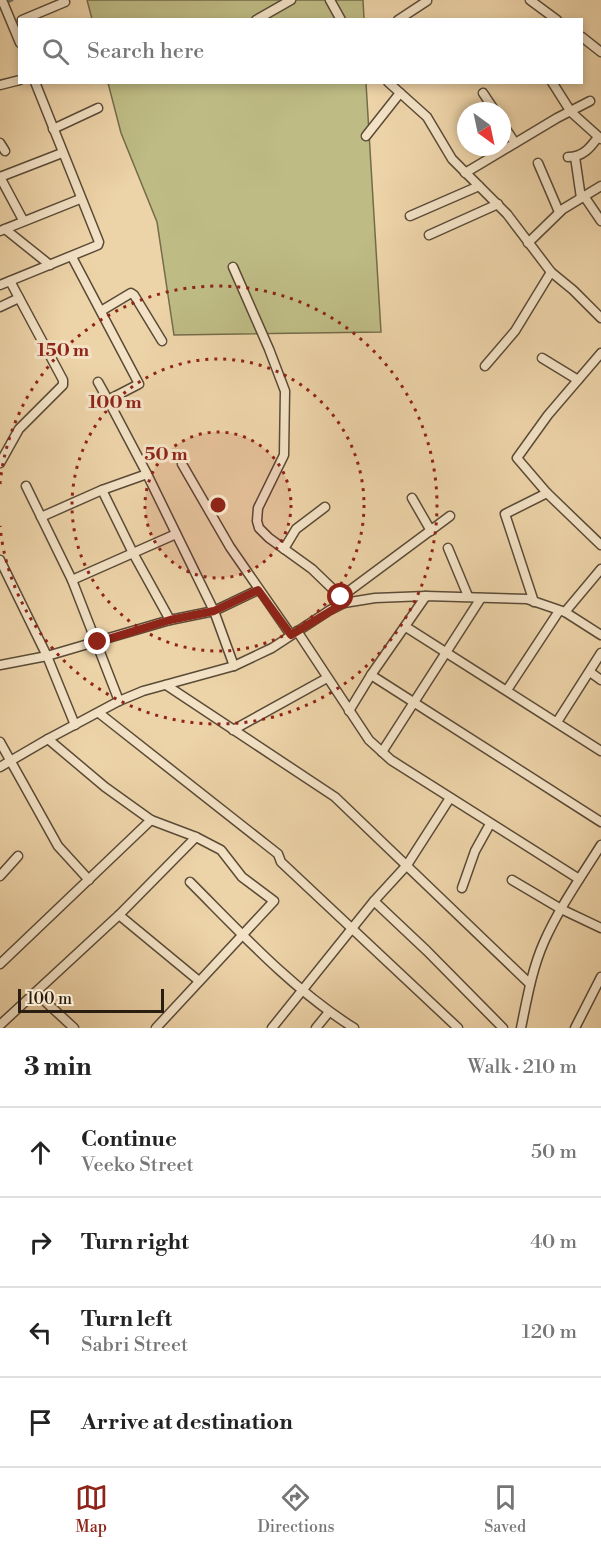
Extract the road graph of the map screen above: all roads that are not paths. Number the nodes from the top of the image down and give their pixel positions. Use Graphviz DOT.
graph roads {
  1 [pos="2,0"];
  2 [pos="291,0"];
  3 [pos="331,0"];
  4 [pos="531,0"];
  5 [pos="427,1"];
  6 [pos="65,2"];
  7 [pos="25,18"];
  8 [pos="260,18"];
  9 [pos="340,18"];
  10 [pos="401,18"];
  11 [pos="554,18"];
  12 [pos="18,21"];
  13 [pos="583,38"];
  14 [pos="601,52"];
  15 [pos="18,80"];
  16 [pos="36,84"];
  17 [pos="553,84"];
  18 [pos="0,85"];
  19 [pos="395,86"];
  20 [pos="483,93"];
  21 [pos="590,101"];
  22 [pos="489,102"];
  23 [pos="98,108"];
  24 [pos="571,111"];
  25 [pos="53,129"];
  26 [pos="366,136"];
  27 [pos="511,137"];
  28 [pos="599,138"];
  29 [pos="515,143"];
  30 [pos="62,153"];
  31 [pos="538,163"];
  32 [pos="465,173"];
  33 [pos="0,177"];
  34 [pos="479,186"];
  35 [pos="601,186"];
  36 [pos="582,197"];
  37 [pos="80,198"];
  38 [pos="498,204"];
  39 [pos="559,212"];
  40 [pos="410,216"];
  41 [pos="23,220"];
  42 [pos="601,221"];
  43 [pos="2,230"];
  44 [pos="429,235"];
  45 [pos="528,243"];
  46 [pos="72,257"];
  47 [pos="50,265"];
  48 [pos="233,267"];
  49 [pos="550,272"];
  50 [pos="10,281"];
  51 [pos="0,285"];
  52 [pos="19,298"];
  53 [pos="0,307"];
  54 [pos="101,311"];
  55 [pos="601,318"];
  56 [pos="162,341"];
  57 [pos="601,353"];
  58 [pos="542,358"];
  59 [pos="485,366"];
  60 [pos="578,380"];
  61 [pos="98,382"];
  62 [pos="108,400"];
  63 [pos="0,463"];
  64 [pos="182,464"];
  65 [pos="147,474"];
  66 [pos="26,486"];
  67 [pos="102,490"];
  68 [pos="547,493"];
  69 [pos="412,498"];
  70 [pos="325,507"];
  71 [pos="450,516"];
  72 [pos="41,517"];
  73 [pos="431,531"];
  74 [pos="176,534"];
  75 [pos="601,545"];
  76 [pos="448,548"];
  77 [pos="284,549"];
  78 [pos="133,553"];
  79 [pos="0,560"];
  80 [pos="601,570"];
  81 [pos="72,580"];
  82 [pos="258,590"];
  83 [pos="426,596"];
  84 [pos="468,596"];
  85 [pos="481,598"];
  86 [pos="343,600"];
  87 [pos="534,602"];
  88 [pos="214,611"];
  89 [pos="562,611"];
  90 [pos="170,620"];
  91 [pos="406,627"];
  92 [pos="294,633"];
  93 [pos="601,635"];
  94 [pos="98,642"];
  95 [pos="447,653"];
  96 [pos="601,653"];
  97 [pos="47,656"];
  98 [pos="0,665"];
  99 [pos="234,666"];
  100 [pos="590,672"];
  101 [pos="371,675"];
  102 [pos="327,678"];
  103 [pos="601,680"];
  104 [pos="166,684"];
  105 [pos="507,690"];
  106 [pos="119,701"];
  107 [pos="414,702"];
  108 [pos="349,711"];
  109 [pos="99,713"];
  110 [pos="557,722"];
  111 [pos="75,725"];
  112 [pos="233,730"];
  113 [pos="48,739"];
  114 [pos="0,742"];
  115 [pos="601,751"];
  116 [pos="382,752"];
  117 [pos="10,761"];
  118 [pos="0,767"];
  119 [pos="450,798"];
  120 [pos="151,820"];
  121 [pos="601,822"];
  122 [pos="490,824"];
  123 [pos="196,837"];
  124 [pos="601,845"];
  125 [pos="18,856"];
  126 [pos="407,865"];
  127 [pos="0,876"];
  128 [pos="579,879"];
  129 [pos="89,880"];
  130 [pos="512,880"];
  131 [pos="190,882"];
  132 [pos="462,888"];
  133 [pos="374,901"];
  134 [pos="561,909"];
  135 [pos="119,915"];
  136 [pos="351,927"];
  137 [pos="601,928"];
  138 [pos="243,935"];
  139 [pos="0,964"];
  140 [pos="601,977"];
  141 [pos="199,981"];
  142 [pos="530,984"];
  143 [pos="303,991"];
  144 [pos="36,993"];
  145 [pos="329,1012"];
  146 [pos="0,1025"];
  147 [pos="74,1028"];
  148 [pos="156,1028"];
  149 [pos="272,1028"];
  150 [pos="316,1028"];
  151 [pos="354,1028"];
  152 [pos="458,1028"];
  153 [pos="503,1028"];
  154 [pos="521,1028"];
  155 [pos="575,1028"];
  1 -- 12 [label="street"];
  2 -- 8 [label="street"];
  3 -- 9 [label="street"];
  4 -- 11 [label="street"];
  5 -- 10 [label="street"];
  6 -- 7 [label="street"];
  13 -- 14 [label="street"];
  15 -- 18 [label="street"];
  16 -- 25 [label="street"];
  17 -- 24 [label="street"];
  19 -- 26 [label="street"];
  19 -- 32 [label="street"];
  20 -- 22 [label="street"];
  21 -- 24 [label="street"];
  23 -- 25 [label="street"];
  24 -- 28 [label="street"];
  24 -- 29 [label="street"];
  25 -- 30 [label="street"];
  27 -- 29 [label="street"];
  28 -- 36 [label="street"];
  29 -- 32 [label="street"];
  30 -- 33 [label="street"];
  30 -- 37 [label="street"];
  31 -- 39 [label="street"];
  32 -- 34 [label="street"];
  33 -- 41 [label="street"];
  34 -- 38 [label="street"];
  34 -- 40 [label="street"];
  35 -- 36 [label="street"];
  36 -- 39 [label="street"];
  36 -- 42 [label="street"];
  37 -- 41 [label="street"];
  37 -- 46 [label="street"];
  38 -- 44 [label="street"];
  38 -- 45 [label="street"];
  39 -- 45 [label="street"];
  41 -- 43 [label="street"];
  43 -- 47 [label="street"];
  45 -- 49 [label="street"];
  46 -- 47 [label="street"];
  46 -- 54 [label="street"];
  47 -- 50 [label="street"];
  48 -- 77 [label="street"];
  49 -- 55 [label="street"];
  49 -- 59 [label="street"];
  50 -- 51 [label="street"];
  50 -- 52 [label="street"];
  52 -- 53 [label="street"];
  52 -- 63 [label="street"];
  54 -- 56 [label="street"];
  54 -- 62 [label="street"];
  57 -- 60 [label="street"];
  58 -- 60 [label="street"];
  60 -- 68 [label="street"];
  61 -- 62 [label="street"];
  62 -- 65 [label="street"];
  64 -- 82 [label="street"];
  65 -- 67 [label="street"];
  65 -- 74 [label="street"];
  66 -- 72 [label="street"];
  67 -- 72 [label="street"];
  67 -- 78 [label="street"];
  68 -- 75 [label="street"];
  68 -- 87 [label="street"];
  69 -- 73 [label="street"];
  70 -- 77 [label="street"];
  71 -- 73 [label="street"];
  72 -- 81 [label="street"];
  73 -- 86 [label="street"];
  74 -- 78 [label="street"];
  74 -- 88 [label="street"];
  76 -- 84 [label="street"];
  77 -- 86 [label="street"];
  78 -- 81 [label="street"];
  78 -- 90 [label="street"];
  79 -- 97 [label="street"];
  80 -- 89 [label="street"];
  81 -- 94 [label="street"];
  82 -- 88 [label="street"];
  82 -- 92 [label="street"];
  83 -- 84 [label="street"];
  83 -- 86 [label="street"];
  83 -- 91 [label="street"];
  84 -- 85 [label="street"];
  85 -- 87 [label="street"];
  85 -- 95 [label="street"];
  86 -- 92 [label="street"];
  87 -- 89 [label="street"];
  88 -- 90 [label="street"];
  88 -- 99 [label="street"];
  89 -- 93 [label="street"];
  89 -- 105 [label="street"];
  90 -- 94 [label="street"];
  91 -- 95 [label="street"];
  91 -- 101 [label="street"];
  92 -- 99 [label="street"];
  92 -- 102 [label="street"];
  94 -- 97 [label="street"];
  94 -- 106 [label="street"];
  95 -- 105 [label="street"];
  95 -- 107 [label="street"];
  96 -- 100 [label="street"];
  97 -- 98 [label="street"];
  97 -- 111 [label="street"];
  99 -- 104 [label="street"];
  100 -- 103 [label="street"];
  100 -- 110 [label="street"];
  101 -- 107 [label="street"];
  101 -- 108 [label="street"];
  102 -- 108 [label="street"];
  102 -- 112 [label="street"];
  104 -- 106 [label="street"];
  104 -- 112 [label="street"];
  105 -- 110 [label="street"];
  106 -- 109 [label="street"];
  107 -- 116 [label="street"];
  107 -- 121 [label="street"];
  108 -- 116 [label="street"];
  109 -- 111 [label="street"];
  109 -- 136 [label="street"];
  110 -- 115 [label="street"];
  111 -- 113 [label="street"];
  112 -- 126 [label="street"];
  113 -- 117 [label="street"];
  113 -- 120 [label="street"];
  114 -- 117 [label="street"];
  116 -- 119 [label="street"];
  117 -- 118 [label="street"];
  117 -- 129 [label="street"];
  119 -- 122 [label="street"];
  119 -- 126 [label="street"];
  120 -- 123 [label="street"];
  120 -- 129 [label="street"];
  122 -- 128 [label="street"];
  122 -- 132 [label="street"];
  123 -- 135 [label="street"];
  123 -- 138 [label="street"];
  124 -- 128 [label="street"];
  125 -- 127 [label="street"];
  126 -- 133 [label="street"];
  126 -- 142 [label="street"];
  128 -- 134 [label="street"];
  129 -- 139 [label="street"];
  130 -- 134 [label="street"];
  131 -- 138 [label="street"];
  133 -- 136 [label="street"];
  133 -- 153 [label="street"];
  134 -- 137 [label="street"];
  134 -- 142 [label="street"];
  135 -- 141 [label="street"];
  135 -- 144 [label="street"];
  136 -- 143 [label="street"];
  136 -- 152 [label="street"];
  138 -- 141 [label="street"];
  138 -- 143 [label="street"];
  140 -- 155 [label="street"];
  141 -- 148 [label="street"];
  142 -- 154 [label="street"];
  143 -- 145 [label="street"];
  143 -- 149 [label="street"];
  144 -- 146 [label="street"];
  144 -- 147 [label="street"];
  145 -- 150 [label="street"];
  145 -- 151 [label="street"];
}
